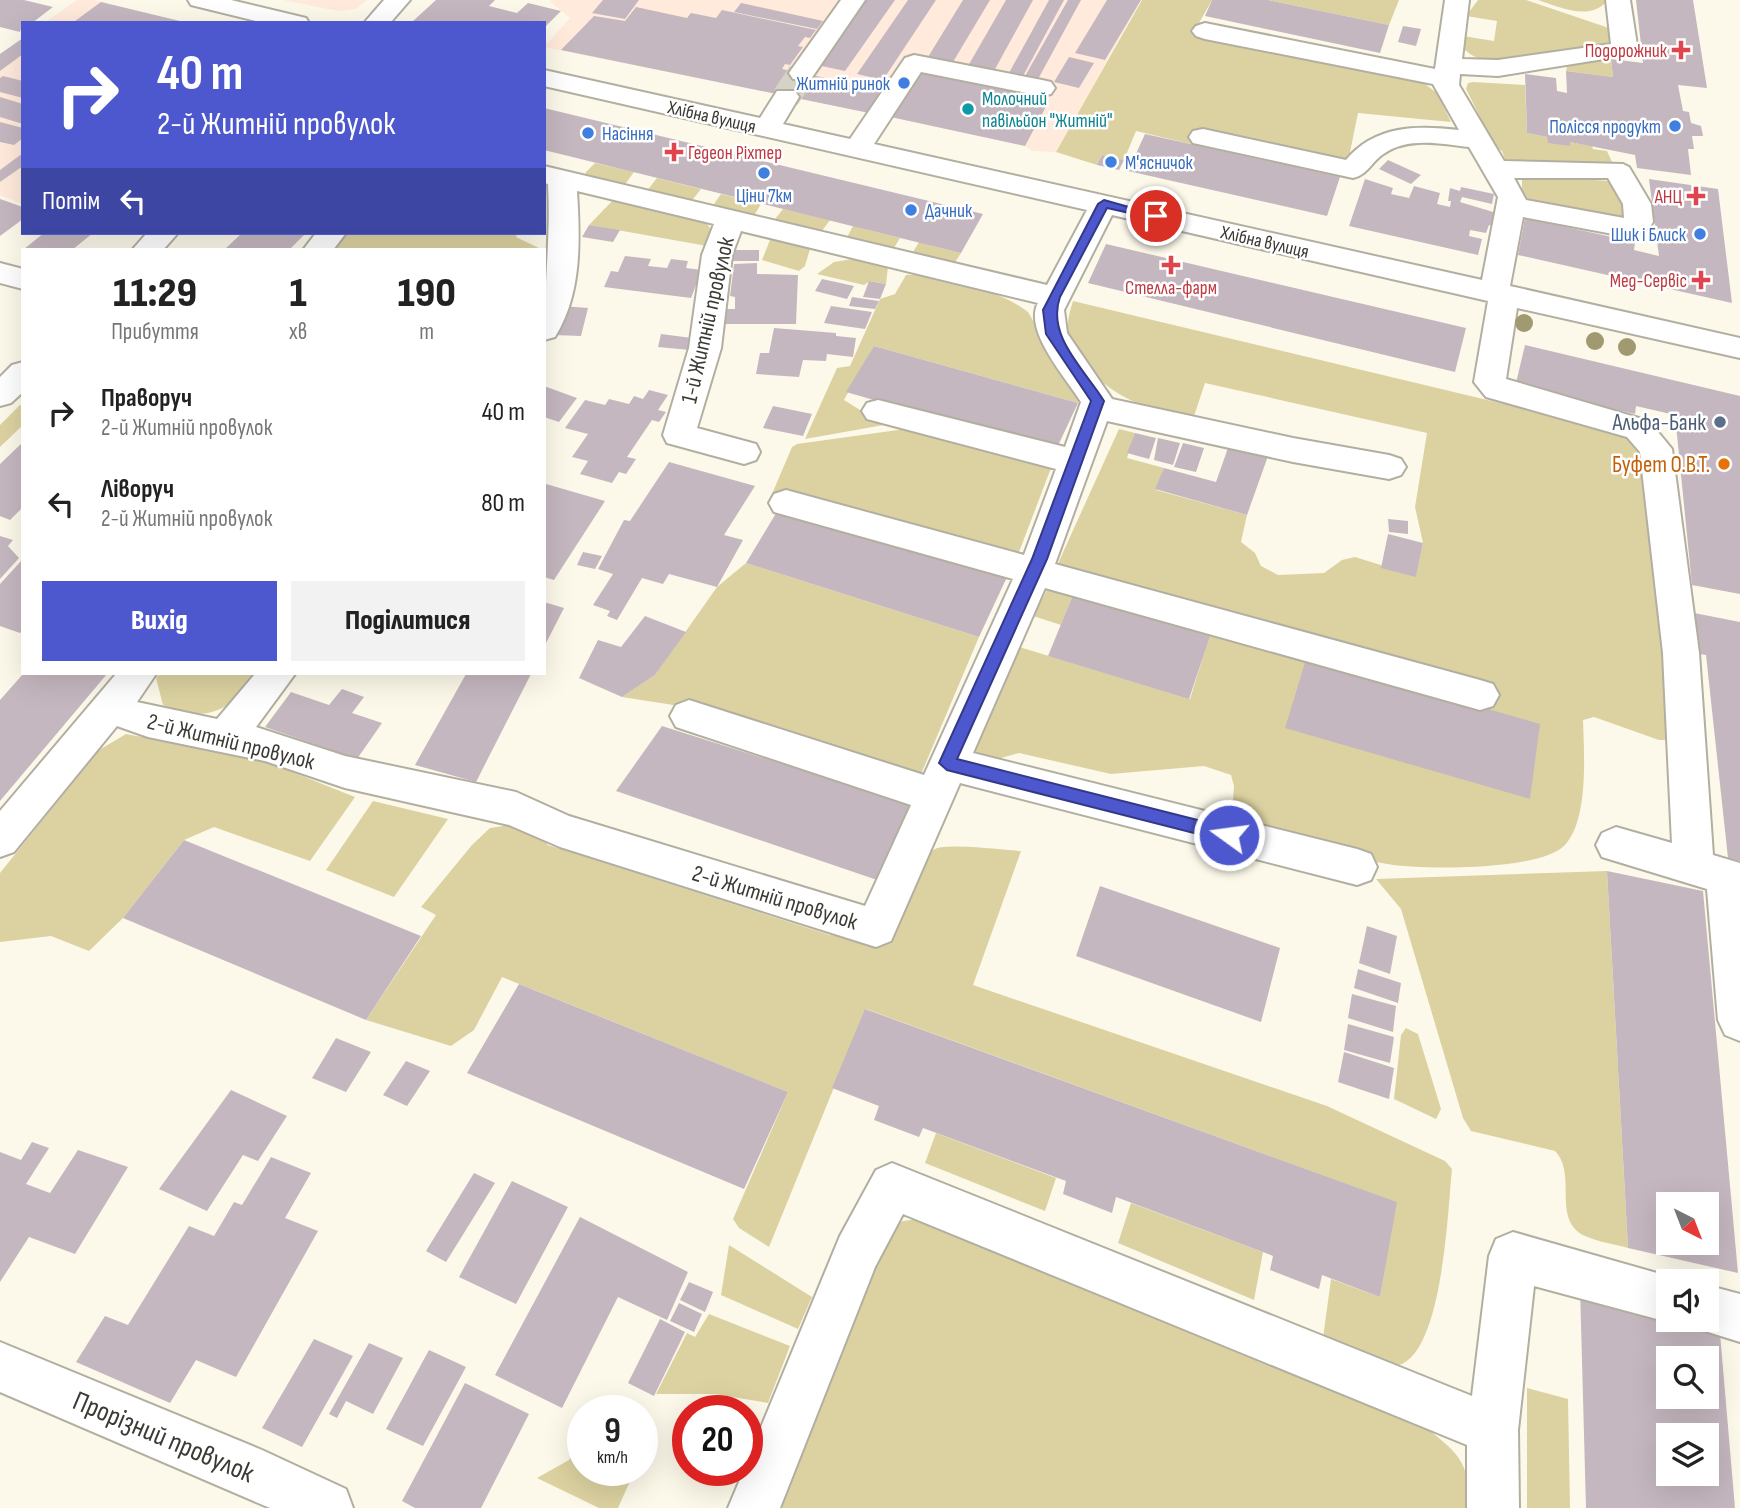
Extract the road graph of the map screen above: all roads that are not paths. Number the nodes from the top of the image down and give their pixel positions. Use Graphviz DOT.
graph roads {
  1 [pos="200,0"];
  2 [pos="398,0"];
  3 [pos="853,0"];
  4 [pos="1457,0"];
  5 [pos="1618,0"];
  6 [pos="289,21"];
  7 [pos="378,21"];
  8 [pos="1205,31"];
  9 [pos="1448,72"];
  10 [pos="802,73"];
  11 [pos="546,78"];
  12 [pos="1042,88"];
  13 [pos="786,97"];
  14 [pos="766,128"];
  15 [pos="1203,137"];
  16 [pos="1478,140"];
  17 [pos="857,149"];
  18 [pos="1495,169"];
  19 [pos="553,176"];
  20 [pos="1104,204"];
  21 [pos="1511,206"];
  22 [pos="730,221"];
  23 [pos="162,235"];
  24 [pos="148,248"];
  25 [pos="0,273"];
  26 [pos="21,278"];
  27 [pos="1499,294"];
  28 [pos="1054,297"];
  29 [pos="546,326"];
  30 [pos="1740,348"];
  31 [pos="21,375"];
  32 [pos="0,395"];
  33 [pos="1096,407"];
  34 [pos="878,411"];
  35 [pos="744,452"];
  36 [pos="1075,462"];
  37 [pos="1389,467"];
  38 [pos="786,503"];
  39 [pos="1034,574"];
  40 [pos="137,675"];
  41 [pos="276,675"];
  42 [pos="1480,695"];
  43 [pos="110,708"];
  44 [pos="689,716"];
  45 [pos="226,736"];
  46 [pos="940,779"];
  47 [pos="0,840"];
  48 [pos="1616,845"];
  49 [pos="1352,855"];
  50 [pos="1720,874"];
  51 [pos="1740,1020"];
  52 [pos="1656,1295"];
  53 [pos="1719,1312"];
  54 [pos="1740,1318"];
  55 [pos="0,1367"];
  56 [pos="1493,1430"];
  57 [pos="327,1508"];
  58 [pos="754,1508"];
  59 [pos="1493,1508"];
  1 -- 6 [label="street"];
  2 -- 7 [label="street"];
  3 -- 10 [label="street"];
  4 -- 9 [label="street"];
  5 -- 9 [label="street"];
  8 -- 9 [label="street"];
  9 -- 16 [label="street"];
  11 -- 14 [label="street, Хлібна вулиця"];
  12 -- 17 [label="street"];
  13 -- 14 [label="street"];
  14 -- 17 [label="street, Хлібна вулиця"];
  15 -- 16 [label="street"];
  16 -- 18 [label="street"];
  17 -- 20 [label="street, Хлібна вулиця"];
  18 -- 21 [label="street"];
  18 -- 21 [label="street"];
  19 -- 22 [label="street"];
  19 -- 29 [label="street"];
  20 -- 27 [label="street, Хлібна вулиця"];
  20 -- 28 [label="street"];
  21 -- 27 [label="street"];
  22 -- 28 [label="street"];
  22 -- 35 [label="street, 1-й Житній провулок"];
  23 -- 24 [label="street"];
  25 -- 26 [label="street"];
  27 -- 30 [label="street, Хлібна вулиця"];
  27 -- 50 [label="street"];
  28 -- 33 [label="street"];
  31 -- 32 [label="street"];
  33 -- 36 [label="street, 2-й Житній провулок"];
  33 -- 37 [label="street"];
  34 -- 36 [label="street"];
  36 -- 39 [label="street, 2-й Житній провулок"];
  38 -- 39 [label="street"];
  39 -- 42 [label="street"];
  39 -- 46 [label="street, 2-й Житній провулок"];
  40 -- 43 [label="street"];
  41 -- 45 [label="street"];
  43 -- 45 [label="street, 2-й Житній провулок"];
  43 -- 47 [label="street"];
  44 -- 46 [label="street"];
  45 -- 46 [label="street, 2-й Житній провулок"];
  46 -- 49 [label="street"];
  48 -- 50 [label="street"];
  50 -- 51 [label="street"];
  52 -- 56 [label="street"];
  53 -- 54 [label="street"];
  55 -- 57 [label="street, Прорізний провулок"];
  56 -- 58 [label="street"];
  56 -- 59 [label="street"];
}
